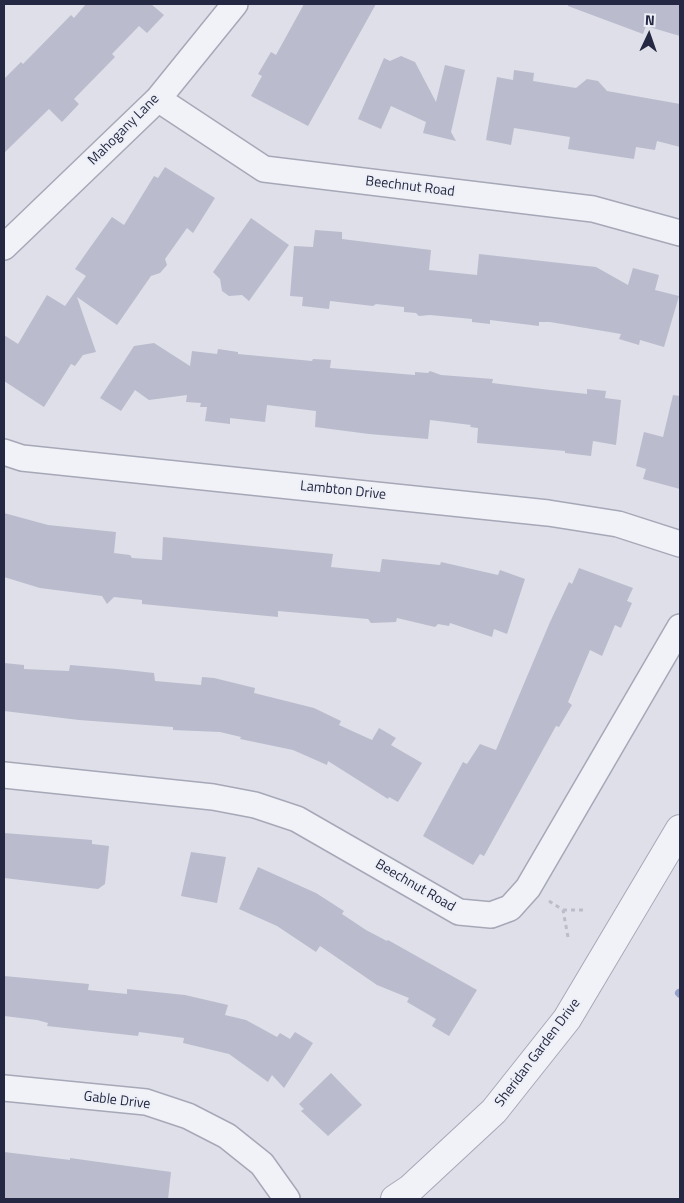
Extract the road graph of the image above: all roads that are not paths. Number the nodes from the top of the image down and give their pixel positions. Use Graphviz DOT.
graph roads {
  1 [pos="236,4"];
  2 [pos="158,99"];
  3 [pos="680,233"];
  4 [pos="4,248"];
  5 [pos="4,452"];
  6 [pos="680,544"];
  7 [pos="680,627"];
  8 [pos="4,775"];
  9 [pos="680,829"];
  10 [pos="4,1088"];
  11 [pos="287,1199"];
  12 [pos="394,1199"];
  1 -- 2 [label="street, Mahogany Lane"];
  2 -- 3 [label="street, Beechnut Road"];
  2 -- 4 [label="street, Mahogany Lane"];
  5 -- 6 [label="street, Lambton Drive"];
  7 -- 8 [label="street, Beechnut Road"];
  9 -- 12 [label="street, Sheridan Garden Drive"];
  10 -- 11 [label="street, Gable Drive"];
}
